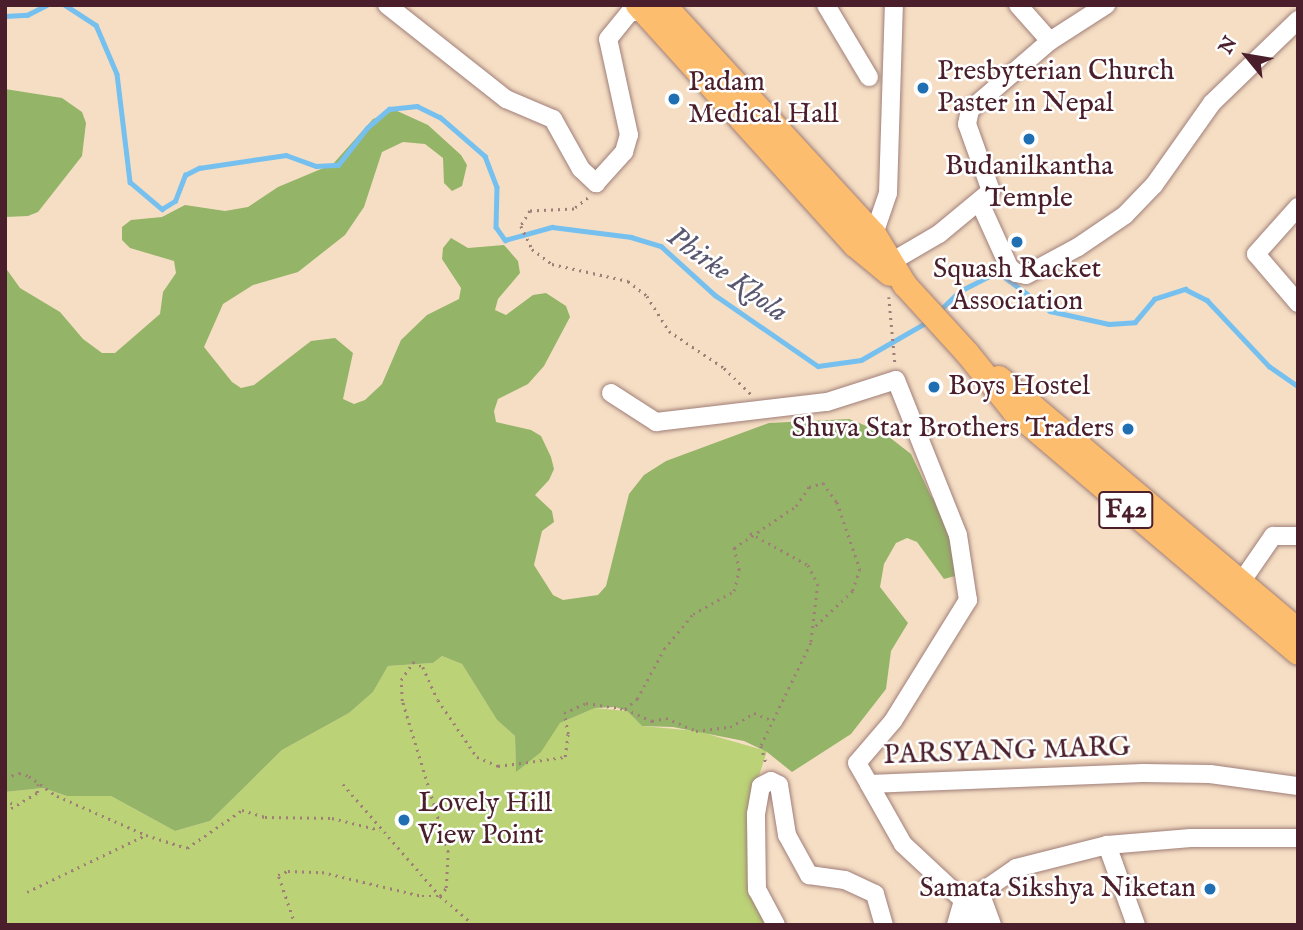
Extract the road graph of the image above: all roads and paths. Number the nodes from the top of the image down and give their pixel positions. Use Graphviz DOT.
graph roads {
  1 [pos="387,5"];
  2 [pos="826,5"];
  3 [pos="894,5"];
  4 [pos="1018,5"];
  5 [pos="1106,5"];
  6 [pos="653,8"];
  7 [pos="1298,20"];
  8 [pos="1050,41"];
  9 [pos="869,77"];
  10 [pos="596,183"];
  11 [pos="980,203"];
  12 [pos="1298,207"];
  13 [pos="874,234"];
  14 [pos="891,262"];
  15 [pos="905,285"];
  16 [pos="1298,303"];
  17 [pos="891,309"];
  18 [pos="895,364"];
  19 [pos="611,393"];
  20 [pos="764,409"];
  21 [pos="750,533"];
  22 [pos="1298,536"];
  23 [pos="1235,590"];
  24 [pos="814,628"];
  25 [pos="1298,631"];
  26 [pos="1298,653"];
  27 [pos="625,709"];
  28 [pos="771,720"];
  29 [pos="5,778"];
  30 [pos="771,781"];
  31 [pos="38,782"];
  32 [pos="344,784"];
  33 [pos="869,784"];
  34 [pos="1298,786"];
  35 [pos="5,798"];
  36 [pos="15,806"];
  37 [pos="5,812"];
  38 [pos="380,830"];
  39 [pos="146,835"];
  40 [pos="1298,838"];
  41 [pos="1107,845"];
  42 [pos="27,892"];
  43 [pos="980,892"];
  44 [pos="440,896"];
  45 [pos="963,900"];
  46 [pos="295,925"];
  47 [pos="474,925"];
  48 [pos="776,925"];
  49 [pos="884,925"];
  50 [pos="956,925"];
  51 [pos="974,925"];
  52 [pos="992,925"];
  53 [pos="1136,925"];
  1 -- 10 [label="street"];
  2 -- 9 [label="street"];
  3 -- 13 [label="street"];
  4 -- 8 [label="street"];
  5 -- 8 [label="street"];
  6 -- 10 [label="street"];
  6 -- 13 [label="highway, F42"];
  6 -- 15 [label="highway, F42"];
  7 -- 11 [label="street"];
  8 -- 11 [label="street"];
  10 -- 20 [label="path"];
  11 -- 14 [label="street"];
  12 -- 16 [label="street"];
  13 -- 14 [label="highway, F42"];
  14 -- 15 [label="highway, F42"];
  15 -- 23 [label="highway, F42"];
  17 -- 18 [label="path"];
  19 -- 20 [label="street"];
  20 -- 33 [label="street"];
  21 -- 24 [label="path"];
  21 -- 24 [label="path"];
  21 -- 27 [label="path"];
  22 -- 23 [label="street"];
  23 -- 25 [label="highway, F42"];
  23 -- 26 [label="highway, F42"];
  24 -- 28 [label="path"];
  27 -- 28 [label="path"];
  27 -- 44 [label="path"];
  28 -- 30 [label="path"];
  29 -- 31 [label="path"];
  30 -- 48 [label="street"];
  30 -- 49 [label="street"];
  31 -- 36 [label="path"];
  31 -- 39 [label="path"];
  32 -- 38 [label="path"];
  33 -- 34 [label="street, PARSYANG MARG"];
  33 -- 45 [label="street, PARSYANG MARG"];
  35 -- 36 [label="path"];
  36 -- 37 [label="path"];
  38 -- 39 [label="path"];
  38 -- 44 [label="path"];
  39 -- 42 [label="path"];
  40 -- 41 [label="street"];
  41 -- 43 [label="street"];
  41 -- 53 [label="street"];
  43 -- 45 [label="street"];
  43 -- 51 [label="street"];
  43 -- 52 [label="street"];
  44 -- 46 [label="path"];
  44 -- 47 [label="path"];
  45 -- 50 [label="street"];
}
